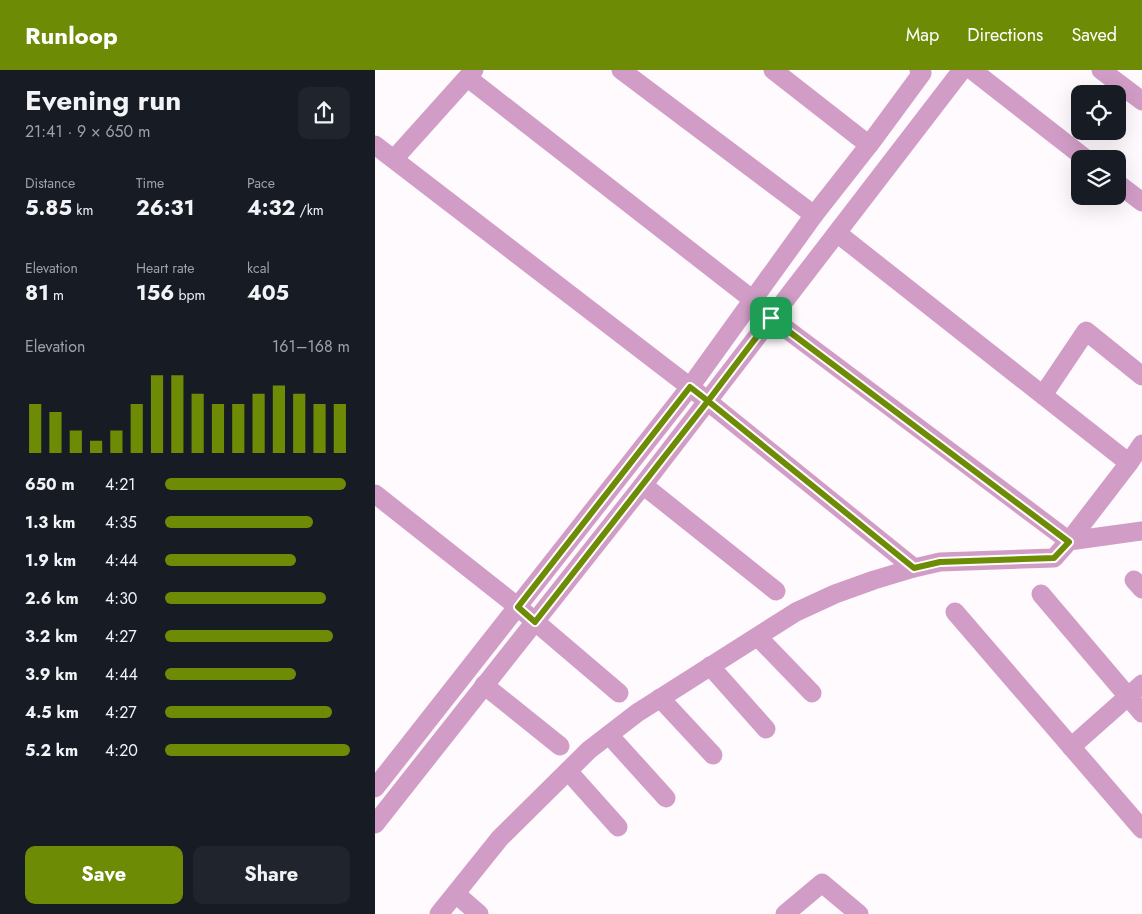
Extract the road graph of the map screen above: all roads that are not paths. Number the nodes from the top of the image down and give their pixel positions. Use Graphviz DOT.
graph roads {
  1 [pos="621,70"];
  2 [pos="773,70"];
  3 [pos="962,70"];
  4 [pos="972,70"];
  5 [pos="1101,70"];
  6 [pos="922,71"];
  7 [pos="471,74"];
  8 [pos="1142,101"];
  9 [pos="375,145"];
  10 [pos="869,145"];
  11 [pos="1074,150"];
  12 [pos="394,159"];
  13 [pos="1126,190"];
  14 [pos="1142,202"];
  15 [pos="814,215"];
  16 [pos="837,233"];
  17 [pos="753,300"];
  18 [pos="770,317"];
  19 [pos="1142,376"];
  20 [pos="690,387"];
  21 [pos="1043,395"];
  22 [pos="708,401"];
  23 [pos="1142,444"];
  24 [pos="1129,463"];
  25 [pos="643,485"];
  26 [pos="375,494"];
  27 [pos="1142,531"];
  28 [pos="1069,542"];
  29 [pos="914,568"];
  30 [pos="776,592"];
  31 [pos="1041,594"];
  32 [pos="518,607"];
  33 [pos="955,612"];
  34 [pos="535,622"];
  35 [pos="758,637"];
  36 [pos="710,666"];
  37 [pos="1142,684"];
  38 [pos="485,685"];
  39 [pos="619,693"];
  40 [pos="812,693"];
  41 [pos="1128,696"];
  42 [pos="660,698"];
  43 [pos="1142,713"];
  44 [pos="767,729"];
  45 [pos="609,735"];
  46 [pos="560,746"];
  47 [pos="1071,746"];
  48 [pos="713,756"];
  49 [pos="568,771"];
  50 [pos="375,788"];
  51 [pos="666,798"];
  52 [pos="375,824"];
  53 [pos="619,827"];
  54 [pos="1142,829"];
  55 [pos="456,894"];
  56 [pos="439,914"];
  57 [pos="479,914"];
  58 [pos="785,914"];
  59 [pos="859,914"];
  1 -- 15 [label="street"];
  2 -- 10 [label="street"];
  3 -- 16 [label="street"];
  4 -- 11 [label="street"];
  5 -- 8 [label="street"];
  6 -- 10 [label="street"];
  7 -- 12 [label="street"];
  7 -- 17 [label="street"];
  9 -- 12 [label="street"];
  10 -- 15 [label="street"];
  12 -- 20 [label="street"];
  13 -- 14 [label="street"];
  15 -- 17 [label="street"];
  16 -- 18 [label="street"];
  16 -- 21 [label="street"];
  17 -- 20 [label="street"];
  18 -- 22 [label="street"];
  18 -- 28 [label="street"];
  19 -- 21 [label="street"];
  20 -- 22 [label="street"];
  20 -- 32 [label="street"];
  21 -- 24 [label="street"];
  22 -- 25 [label="street"];
  22 -- 29 [label="street"];
  23 -- 24 [label="street"];
  24 -- 28 [label="street"];
  25 -- 30 [label="street"];
  25 -- 34 [label="street"];
  26 -- 32 [label="street"];
  27 -- 28 [label="street"];
  28 -- 29 [label="street"];
  29 -- 35 [label="street"];
  31 -- 41 [label="street"];
  32 -- 34 [label="street"];
  32 -- 50 [label="street"];
  33 -- 47 [label="street"];
  34 -- 38 [label="street"];
  34 -- 39 [label="street"];
  35 -- 36 [label="street"];
  35 -- 40 [label="street"];
  36 -- 42 [label="street"];
  36 -- 44 [label="street"];
  37 -- 41 [label="street"];
  38 -- 46 [label="street"];
  38 -- 52 [label="street"];
  41 -- 43 [label="street"];
  41 -- 47 [label="street"];
  42 -- 45 [label="street"];
  42 -- 48 [label="street"];
  45 -- 49 [label="street"];
  45 -- 51 [label="street"];
  47 -- 54 [label="street"];
  49 -- 53 [label="street"];
  49 -- 55 [label="street"];
  55 -- 56 [label="street"];
  55 -- 57 [label="street"];
  58 -- 59 [label="street"];
}
